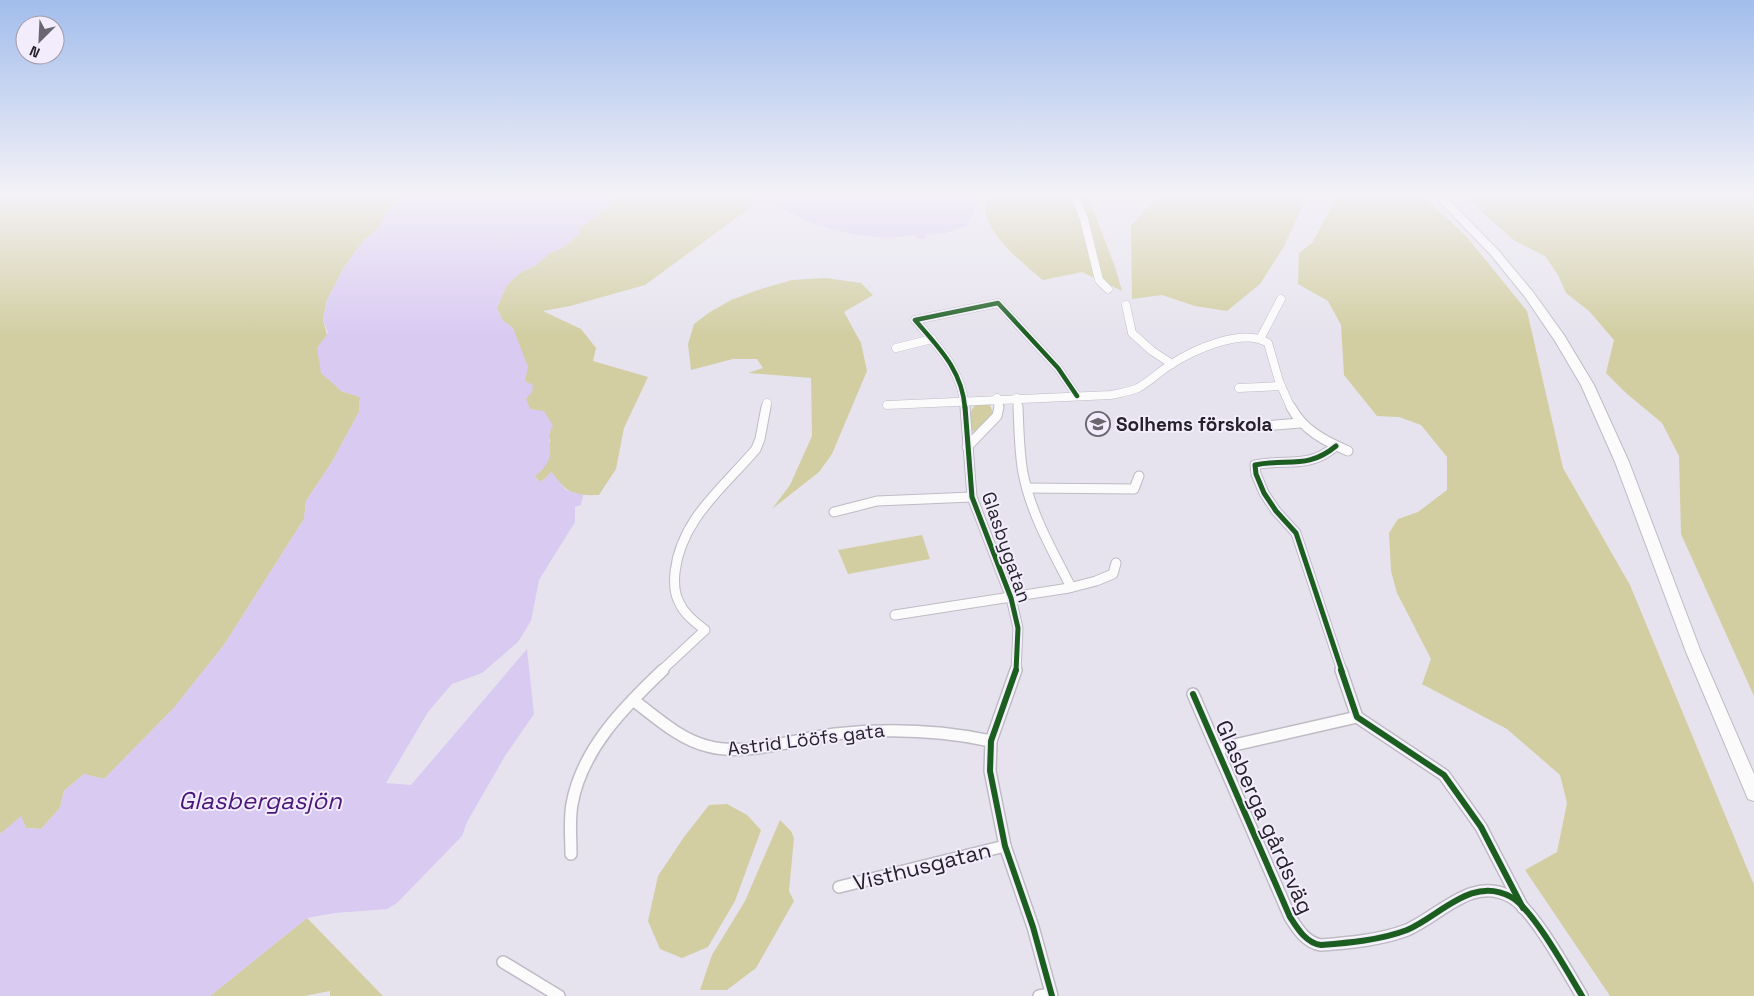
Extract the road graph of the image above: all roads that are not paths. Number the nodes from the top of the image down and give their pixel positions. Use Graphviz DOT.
graph roads {
  1 [pos="1089,241"];
  2 [pos="1485,241"];
  3 [pos="1108,289"];
  4 [pos="1281,299"];
  5 [pos="1126,305"];
  6 [pos="1261,337"];
  7 [pos="932,339"];
  8 [pos="896,348"];
  9 [pos="1172,364"];
  10 [pos="1281,386"];
  11 [pos="1240,388"];
  12 [pos="1077,396"];
  13 [pos="997,398"];
  14 [pos="1017,398"];
  15 [pos="964,400"];
  16 [pos="767,403"];
  17 [pos="887,404"];
  18 [pos="1300,423"];
  19 [pos="1264,426"];
  20 [pos="1336,446"];
  21 [pos="967,447"];
  22 [pos="1348,451"];
  23 [pos="1139,476"];
  24 [pos="1027,488"];
  25 [pos="972,497"];
  26 [pos="834,512"];
  27 [pos="1116,563"];
  28 [pos="1071,588"];
  29 [pos="1011,598"];
  30 [pos="895,615"];
  31 [pos="1193,694"];
  32 [pos="633,700"];
  33 [pos="1358,717"];
  34 [pos="991,741"];
  35 [pos="1217,749"];
  36 [pos="1754,793"];
  37 [pos="1005,846"];
  38 [pos="571,854"];
  39 [pos="839,887"];
  40 [pos="1522,908"];
  41 [pos="503,962"];
  42 [pos="1047,995"];
  43 [pos="559,996"];
  44 [pos="1582,996"];
  1 -- 3 [label="street"];
  2 -- 36 [label="main road"];
  4 -- 6 [label="street"];
  5 -- 9 [label="street"];
  6 -- 9 [label="street"];
  6 -- 10 [label="street"];
  7 -- 8 [label="street"];
  7 -- 12 [label="street, Glasbygatan"];
  7 -- 15 [label="street, Glasbygatan"];
  9 -- 12 [label="street"];
  10 -- 11 [label="street"];
  10 -- 18 [label="street"];
  12 -- 14 [label="street"];
  13 -- 14 [label="street"];
  13 -- 15 [label="street"];
  13 -- 21 [label="street"];
  14 -- 24 [label="street"];
  15 -- 17 [label="street"];
  15 -- 21 [label="street, Glasbygatan"];
  16 -- 32 [label="street"];
  18 -- 19 [label="street"];
  18 -- 20 [label="street"];
  20 -- 22 [label="street"];
  20 -- 33 [label="street"];
  21 -- 25 [label="street, Glasbygatan"];
  23 -- 24 [label="street"];
  24 -- 28 [label="street"];
  25 -- 26 [label="street"];
  25 -- 29 [label="street, Glasbygatan"];
  27 -- 28 [label="street"];
  28 -- 29 [label="street"];
  29 -- 30 [label="street"];
  29 -- 34 [label="street, Glasbygatan"];
  31 -- 35 [label="street, Glasberga gårdsväg"];
  32 -- 34 [label="street, Astrid Lööfs gata"];
  32 -- 38 [label="street"];
  33 -- 35 [label="street"];
  33 -- 40 [label="street"];
  34 -- 37 [label="street, Glasbygatan"];
  35 -- 40 [label="street, Glasberga gårdsväg"];
  37 -- 39 [label="street, Visthusgatan"];
  37 -- 42 [label="street, Glasbygatan"];
  40 -- 44 [label="street, Glasberga gårdsväg"];
  41 -- 43 [label="street"];
}
